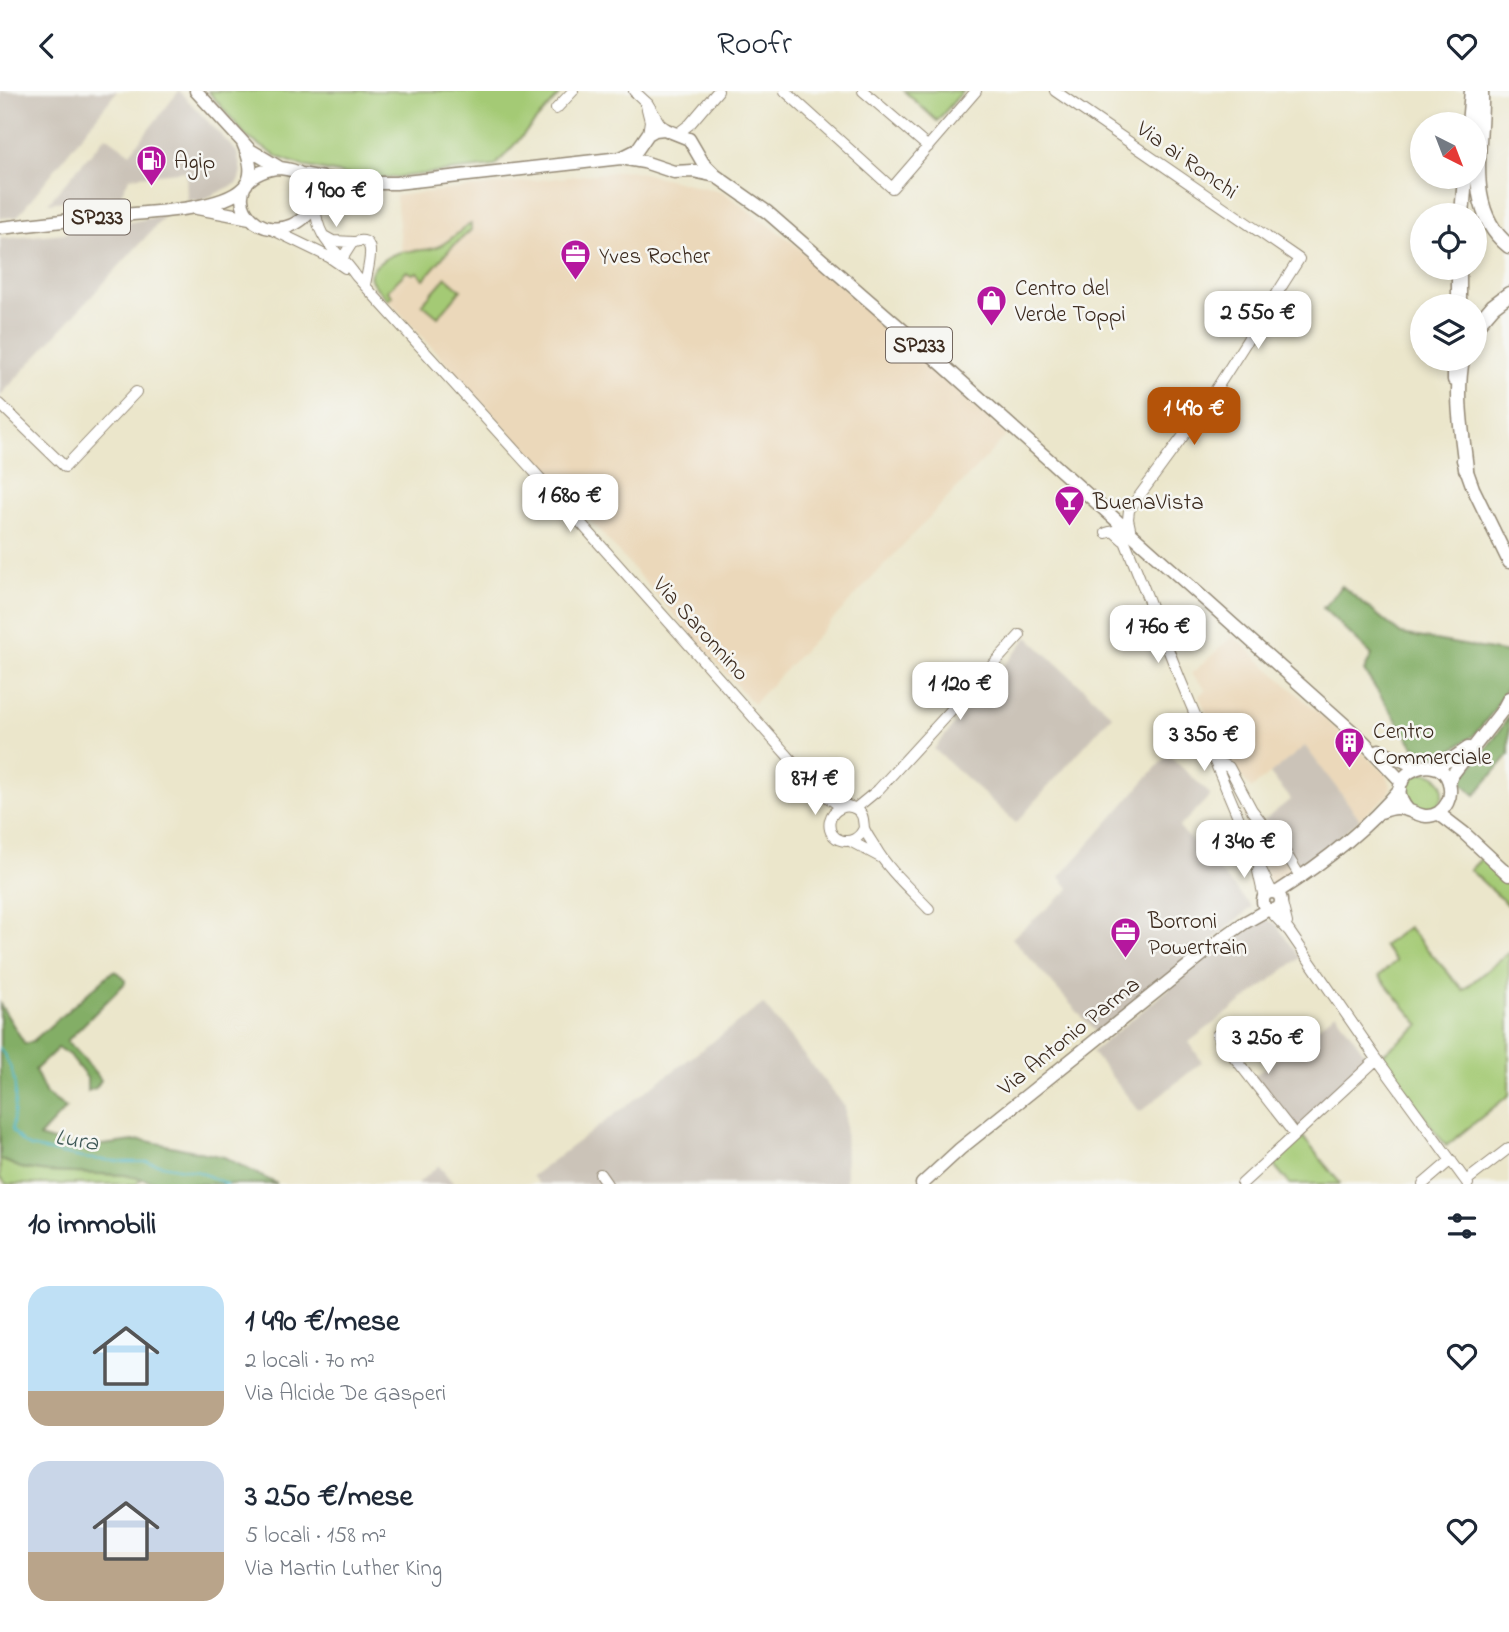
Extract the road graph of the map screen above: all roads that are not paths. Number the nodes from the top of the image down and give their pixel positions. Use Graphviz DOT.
graph roads {
  1 [pos="573,91"];
  2 [pos="634,91"];
  3 [pos="718,91"];
  4 [pos="785,91"];
  5 [pos="863,91"];
  6 [pos="976,91"];
  7 [pos="1055,91"];
  8 [pos="1472,91"];
  9 [pos="1481,91"];
  10 [pos="197,92"];
  11 [pos="645,101"];
  12 [pos="556,110"];
  13 [pos="1470,112"];
  14 [pos="1479,112"];
  15 [pos="672,132"];
  16 [pos="645,139"];
  17 [pos="243,143"];
  18 [pos="928,147"];
  19 [pos="695,151"];
  20 [pos="621,159"];
  21 [pos="649,164"];
  22 [pos="281,168"];
  23 [pos="683,171"];
  24 [pos="301,174"];
  25 [pos="716,176"];
  26 [pos="386,184"];
  27 [pos="246,186"];
  28 [pos="315,206"];
  29 [pos="193,207"];
  30 [pos="250,218"];
  31 [pos="0,228"];
  32 [pos="268,228"];
  33 [pos="322,235"];
  34 [pos="354,242"];
  35 [pos="1509,246"];
  36 [pos="369,261"];
  37 [pos="343,264"];
  38 [pos="365,286"];
  39 [pos="1509,294"];
  40 [pos="1487,313"];
  41 [pos="1454,371"];
  42 [pos="1460,371"];
  43 [pos="136,392"];
  44 [pos="0,404"];
  45 [pos="1466,469"];
  46 [pos="1106,533"];
  47 [pos="1128,539"];
  48 [pos="1509,562"];
  49 [pos="1020,635"];
  50 [pos="1509,698"];
  51 [pos="1479,740"];
  52 [pos="1363,741"];
  53 [pos="1216,762"];
  54 [pos="1417,767"];
  55 [pos="1433,767"];
  56 [pos="1449,783"];
  57 [pos="1401,785"];
  58 [pos="878,790"];
  59 [pos="819,792"];
  60 [pos="1449,800"];
  61 [pos="852,807"];
  62 [pos="1409,810"];
  63 [pos="1381,812"];
  64 [pos="1438,813"];
  65 [pos="830,822"];
  66 [pos="865,825"];
  67 [pos="1464,833"];
  68 [pos="850,842"];
  69 [pos="880,857"];
  70 [pos="1509,875"];
  71 [pos="1301,878"];
  72 [pos="1273,901"];
  73 [pos="929,909"];
  74 [pos="1217,1035"];
  75 [pos="1377,1059"];
  76 [pos="1295,1135"];
  77 [pos="1509,1148"];
  78 [pos="1451,1160"];
  79 [pos="600,1174"];
  80 [pos="1467,1183"];
  81 [pos="607,1184"];
  82 [pos="922,1184"];
  83 [pos="1242,1184"];
  84 [pos="1423,1184"];
  1 -- 12 [label="street"];
  2 -- 11 [label="street"];
  3 -- 15 [label="street"];
  4 -- 18 [label="street"];
  5 -- 18 [label="street"];
  6 -- 18 [label="street"];
  7 -- 47 [label="street, Via ai Ronchi"];
  8 -- 13 [label="highway"];
  9 -- 14 [label="main road"];
  9 -- 35 [label="highway"];
  10 -- 17 [label="main road"];
  11 -- 15 [label="street"];
  11 -- 16 [label="street"];
  15 -- 16 [label="main road, SP233"];
  15 -- 19 [label="main road, SP233"];
  16 -- 20 [label="main road, SP233"];
  16 -- 21 [label="main road"];
  17 -- 22 [label="main road"];
  17 -- 27 [label="main road"];
  19 -- 23 [label="main road"];
  19 -- 25 [label="main road, SP233"];
  20 -- 21 [label="main road, SP233"];
  20 -- 26 [label="main road, SP233"];
  21 -- 23 [label="main road, SP233"];
  22 -- 24 [label="main road, SP233"];
  22 -- 27 [label="main road, SP233"];
  23 -- 25 [label="main road, SP233"];
  24 -- 26 [label="main road, SP233"];
  24 -- 28 [label="main road"];
  25 -- 47 [label="main road, SP233"];
  26 -- 28 [label="main road, SP233"];
  27 -- 29 [label="main road, SP233"];
  27 -- 30 [label="main road"];
  28 -- 32 [label="main road, SP233"];
  28 -- 33 [label="street, Via Saronnino"];
  29 -- 30 [label="main road, SP233"];
  29 -- 31 [label="main road, SP233"];
  30 -- 32 [label="main road, SP233"];
  32 -- 37 [label="street, Via Saronnino"];
  33 -- 34 [label="street"];
  33 -- 37 [label="street, Via Saronnino"];
  34 -- 36 [label="street"];
  34 -- 37 [label="street"];
  36 -- 37 [label="street"];
  36 -- 38 [label="street"];
  37 -- 38 [label="street, Via Saronnino"];
  38 -- 59 [label="street, Via Saronnino"];
  39 -- 40 [label="highway"];
  41 -- 45 [label="main road"];
  42 -- 45 [label="highway"];
  43 -- 44 [label="street"];
  45 -- 48 [label="main road"];
  46 -- 47 [label="street"];
  47 -- 52 [label="main road, SP233"];
  47 -- 53 [label="street"];
  49 -- 58 [label="street"];
  50 -- 51 [label="main road"];
  51 -- 55 [label="main road"];
  51 -- 56 [label="main road"];
  52 -- 54 [label="main road, SP233"];
  52 -- 57 [label="main road, SP233"];
  53 -- 71 [label="street"];
  53 -- 72 [label="street"];
  54 -- 55 [label="main road, SP233"];
  54 -- 57 [label="main road"];
  55 -- 56 [label="main road"];
  56 -- 60 [label="main road"];
  57 -- 62 [label="main road, SP233"];
  57 -- 63 [label="main road, Via Antonio Parma"];
  58 -- 61 [label="street"];
  58 -- 66 [label="street"];
  59 -- 61 [label="street, Via Saronnino"];
  59 -- 65 [label="street, Via Saronnino"];
  60 -- 64 [label="main road"];
  60 -- 67 [label="main road"];
  61 -- 65 [label="street"];
  61 -- 66 [label="street, Via Saronnino"];
  62 -- 63 [label="main road"];
  62 -- 64 [label="main road"];
  63 -- 71 [label="main road, Via Antonio Parma"];
  64 -- 67 [label="main road"];
  65 -- 68 [label="street, Via Saronnino"];
  66 -- 68 [label="street"];
  66 -- 69 [label="street, Via Saronnino"];
  67 -- 70 [label="main road"];
  68 -- 69 [label="street, Via Saronnino"];
  69 -- 73 [label="street, Via Saronnino"];
  71 -- 72 [label="main road, Via Antonio Parma"];
  72 -- 75 [label="street"];
  72 -- 82 [label="main road, Via Antonio Parma"];
  74 -- 76 [label="street"];
  75 -- 76 [label="street"];
  75 -- 78 [label="street"];
  76 -- 83 [label="street"];
  77 -- 80 [label="street"];
  78 -- 80 [label="street"];
  78 -- 84 [label="street"];
  79 -- 81 [label="street"];
}
